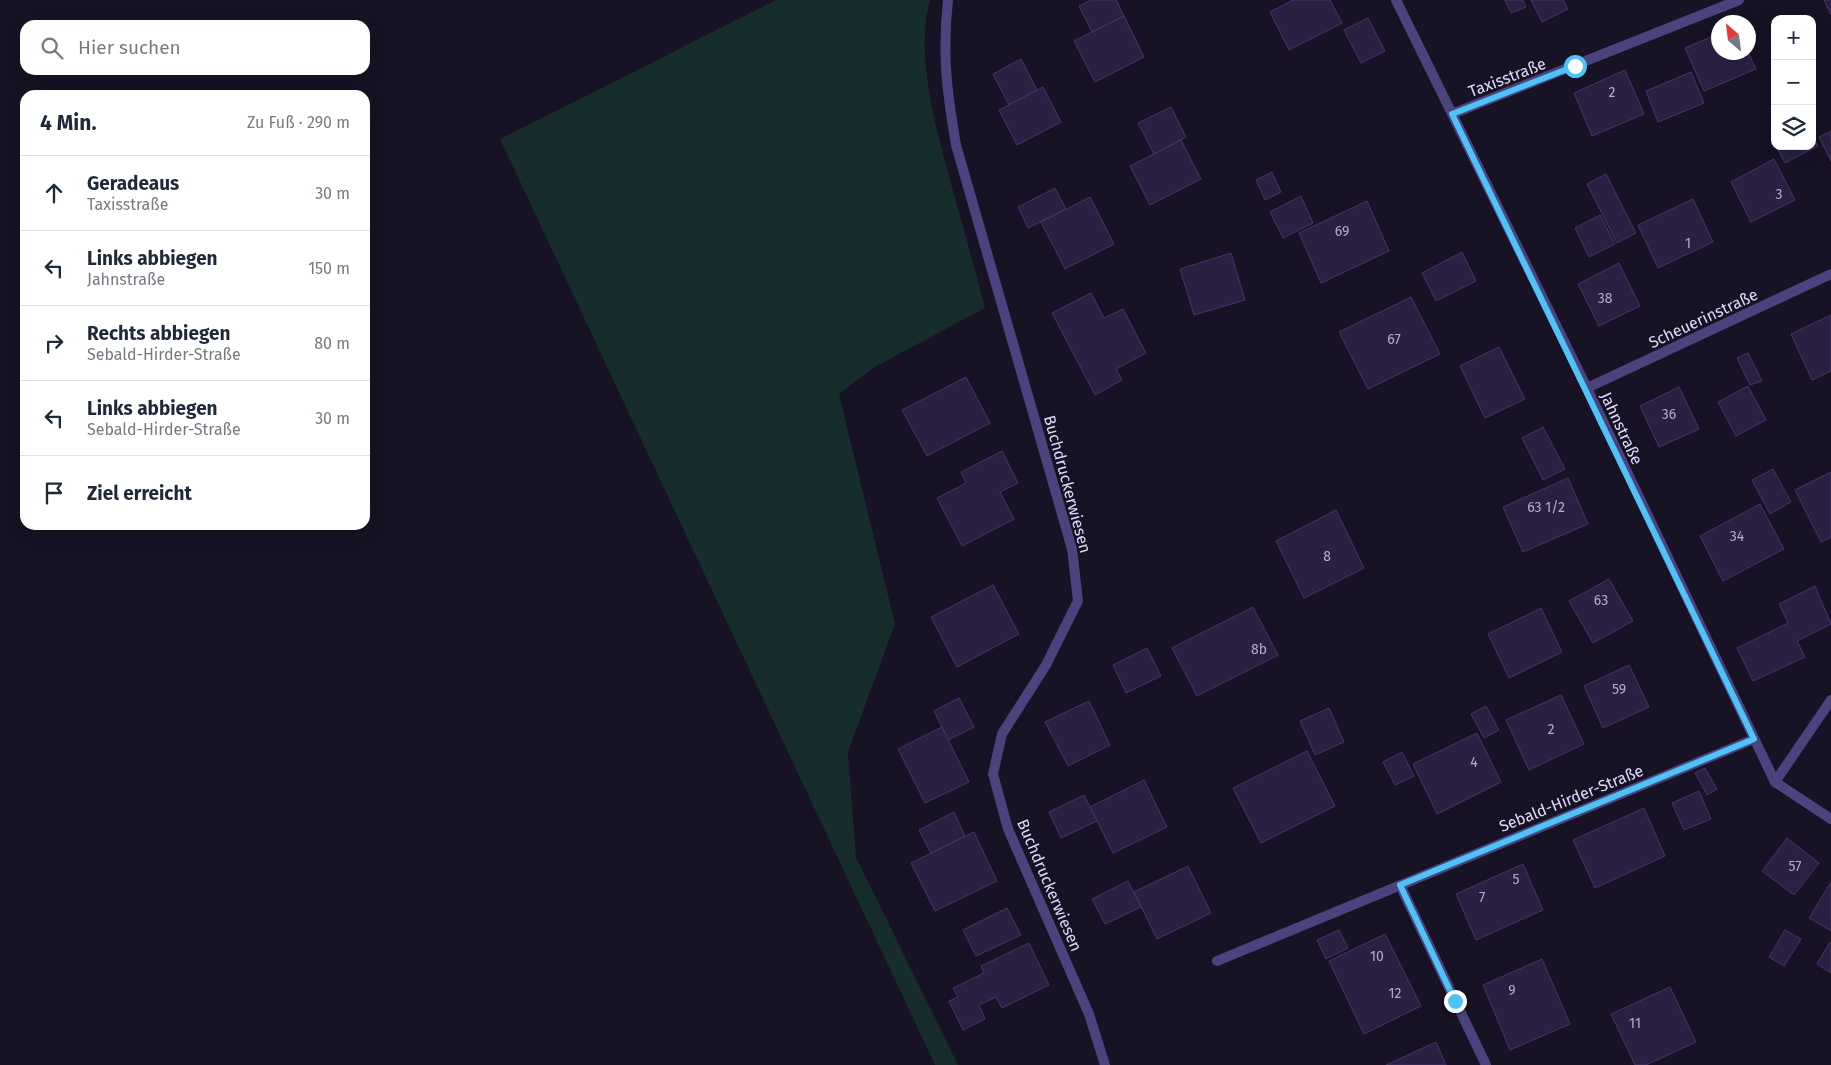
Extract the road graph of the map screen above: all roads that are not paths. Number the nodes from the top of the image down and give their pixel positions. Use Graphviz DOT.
graph roads {
  1 [pos="948,0"];
  2 [pos="1396,0"];
  3 [pos="1739,0"];
  4 [pos="1452,114"];
  5 [pos="1831,274"];
  6 [pos="1587,388"];
  7 [pos="1831,700"];
  8 [pos="1754,739"];
  9 [pos="1775,782"];
  10 [pos="1831,820"];
  11 [pos="1400,885"];
  12 [pos="1217,961"];
  13 [pos="1105,1065"];
  14 [pos="1486,1065"];
  1 -- 13 [label="street, Buchdruckerwiesen"];
  2 -- 4 [label="street, Jahnstraße"];
  3 -- 4 [label="street, Taxisstraße"];
  4 -- 6 [label="street, Jahnstraße"];
  5 -- 6 [label="street, Scheuerinstraße"];
  6 -- 8 [label="street, Jahnstraße"];
  7 -- 9 [label="street"];
  8 -- 9 [label="street, Jahnstraße"];
  8 -- 11 [label="street, Sebald-Hirder-Straße"];
  9 -- 10 [label="street, Jahnstraße"];
  11 -- 12 [label="street, Sebald-Hirder-Straße"];
  11 -- 14 [label="street"];
}
